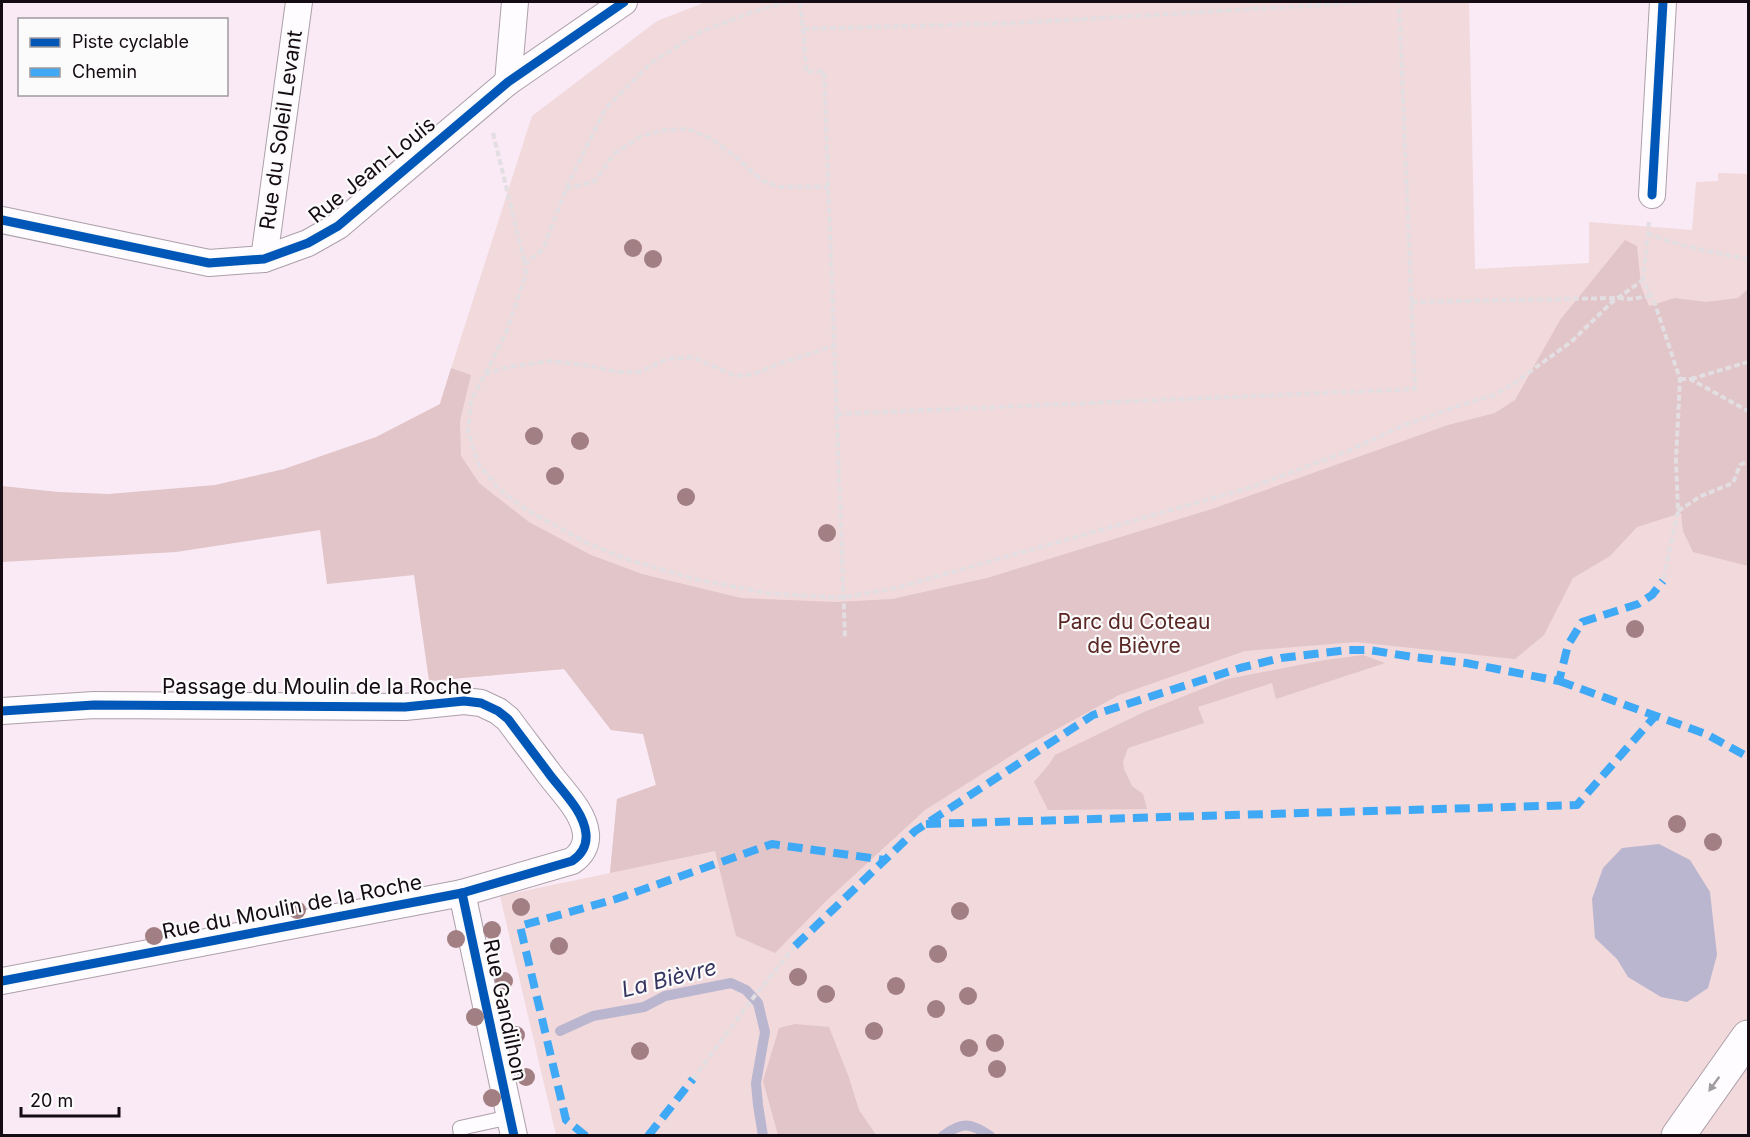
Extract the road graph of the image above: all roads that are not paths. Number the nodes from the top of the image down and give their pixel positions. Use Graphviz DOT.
graph roads {
  1 [pos="299,2"];
  2 [pos="515,2"];
  3 [pos="624,2"];
  4 [pos="1663,2"];
  5 [pos="508,82"];
  6 [pos="1652,195"];
  7 [pos="2,220"];
  8 [pos="264,259"];
  9 [pos="2,711"];
  10 [pos="582,850"];
  11 [pos="462,893"];
  12 [pos="2,981"];
  13 [pos="1749,1037"];
  14 [pos="512,1126"];
  15 [pos="461,1136"];
  16 [pos="1678,1136"];
  1 -- 8 [label="street, Rue du Soleil Levant"];
  2 -- 5 [label="street"];
  3 -- 5 [label="street, Rue Jean-Louis"];
  4 -- 6 [label="street"];
  5 -- 8 [label="street, Rue Jean-Louis"];
  7 -- 8 [label="street, Rue Jean-Louis"];
  9 -- 10 [label="street, Passage du Moulin de la Roche"];
  10 -- 11 [label="street, Rue du Moulin de la Roche"];
  11 -- 12 [label="street, Rue du Moulin de la Roche"];
  11 -- 14 [label="street, Rue Gandilhon"];
  13 -- 16 [label="highway, one-way"];
  14 -- 15 [label="lane"];
}
